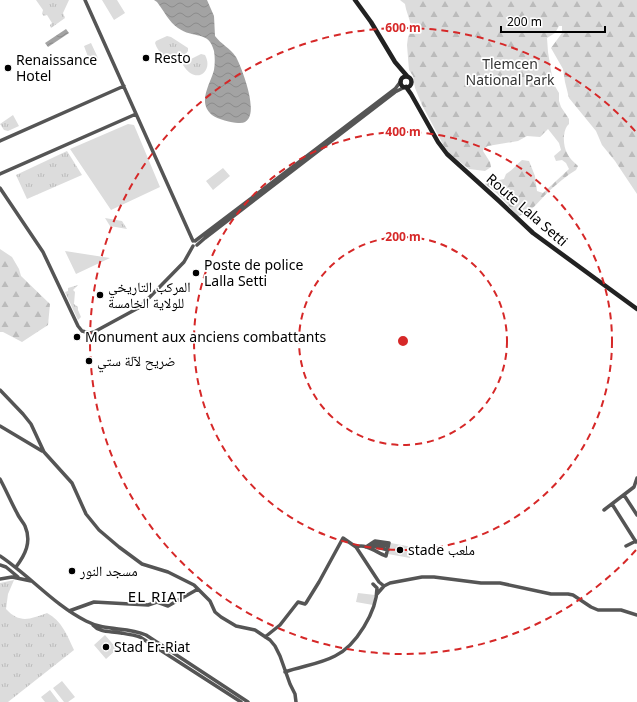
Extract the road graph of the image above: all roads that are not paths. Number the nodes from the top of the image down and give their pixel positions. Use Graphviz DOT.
graph roads {
  1 [pos="85,0"];
  2 [pos="355,0"];
  3 [pos="387,49"];
  4 [pos="407,76"];
  5 [pos="401,80"];
  6 [pos="412,83"];
  7 [pos="124,86"];
  8 [pos="405,87"];
  9 [pos="420,110"];
  10 [pos="136,114"];
  11 [pos="0,141"];
  12 [pos="0,174"];
  13 [pos="0,188"];
  14 [pos="194,241"];
  15 [pos="197,245"];
  16 [pos="193,246"];
  17 [pos="637,309"];
  18 [pos="0,390"];
  19 [pos="0,426"];
  20 [pos="44,452"];
  21 [pos="637,478"];
  22 [pos="0,479"];
  23 [pos="624,495"];
  24 [pos="612,504"];
  25 [pos="604,510"];
  26 [pos="637,515"];
  27 [pos="636,541"];
  28 [pos="369,545"];
  29 [pos="626,546"];
  30 [pos="356,547"];
  31 [pos="0,556"];
  32 [pos="0,565"];
  33 [pos="16,567"];
  34 [pos="18,578"];
  35 [pos="0,579"];
  36 [pos="34,582"];
  37 [pos="374,584"];
  38 [pos="384,586"];
  39 [pos="198,589"];
  40 [pos="377,594"];
  41 [pos="69,611"];
  42 [pos="637,615"];
  43 [pos="90,623"];
  44 [pos="265,636"];
  45 [pos="285,672"];
  46 [pos="242,702"];
  47 [pos="248,702"];
  48 [pos="296,702"];
  1 -- 7 [label="street"];
  2 -- 3 [label="main road"];
  3 -- 4 [label="main road"];
  3 -- 5 [label="main road"];
  4 -- 5 [label="main road"];
  4 -- 6 [label="main road"];
  5 -- 8 [label="main road"];
  5 -- 14 [label="street"];
  6 -- 8 [label="main road"];
  6 -- 9 [label="main road"];
  7 -- 10 [label="street"];
  7 -- 11 [label="street"];
  8 -- 9 [label="main road"];
  8 -- 15 [label="street"];
  9 -- 17 [label="main road, Route Lala Setti"];
  10 -- 12 [label="street"];
  10 -- 14 [label="street"];
  13 -- 16 [label="street"];
  14 -- 15 [label="street"];
  14 -- 16 [label="street"];
  15 -- 16 [label="street"];
  18 -- 20 [label="street"];
  19 -- 20 [label="street"];
  20 -- 39 [label="street"];
  21 -- 23 [label="street"];
  22 -- 33 [label="street"];
  23 -- 24 [label="street"];
  23 -- 26 [label="street"];
  24 -- 25 [label="street"];
  24 -- 27 [label="street"];
  27 -- 29 [label="street"];
  28 -- 28 [label="street"];
  28 -- 30 [label="street"];
  30 -- 38 [label="street"];
  30 -- 44 [label="street"];
  31 -- 33 [label="street"];
  32 -- 34 [label="street"];
  33 -- 36 [label="street"];
  34 -- 35 [label="street"];
  34 -- 36 [label="street"];
  36 -- 41 [label="street"];
  37 -- 40 [label="street"];
  38 -- 40 [label="street"];
  38 -- 42 [label="street"];
  39 -- 41 [label="street"];
  39 -- 44 [label="street"];
  40 -- 45 [label="street"];
  41 -- 43 [label="street"];
  43 -- 46 [label="street"];
  43 -- 47 [label="street"];
  44 -- 45 [label="street"];
  45 -- 48 [label="street"];
}
